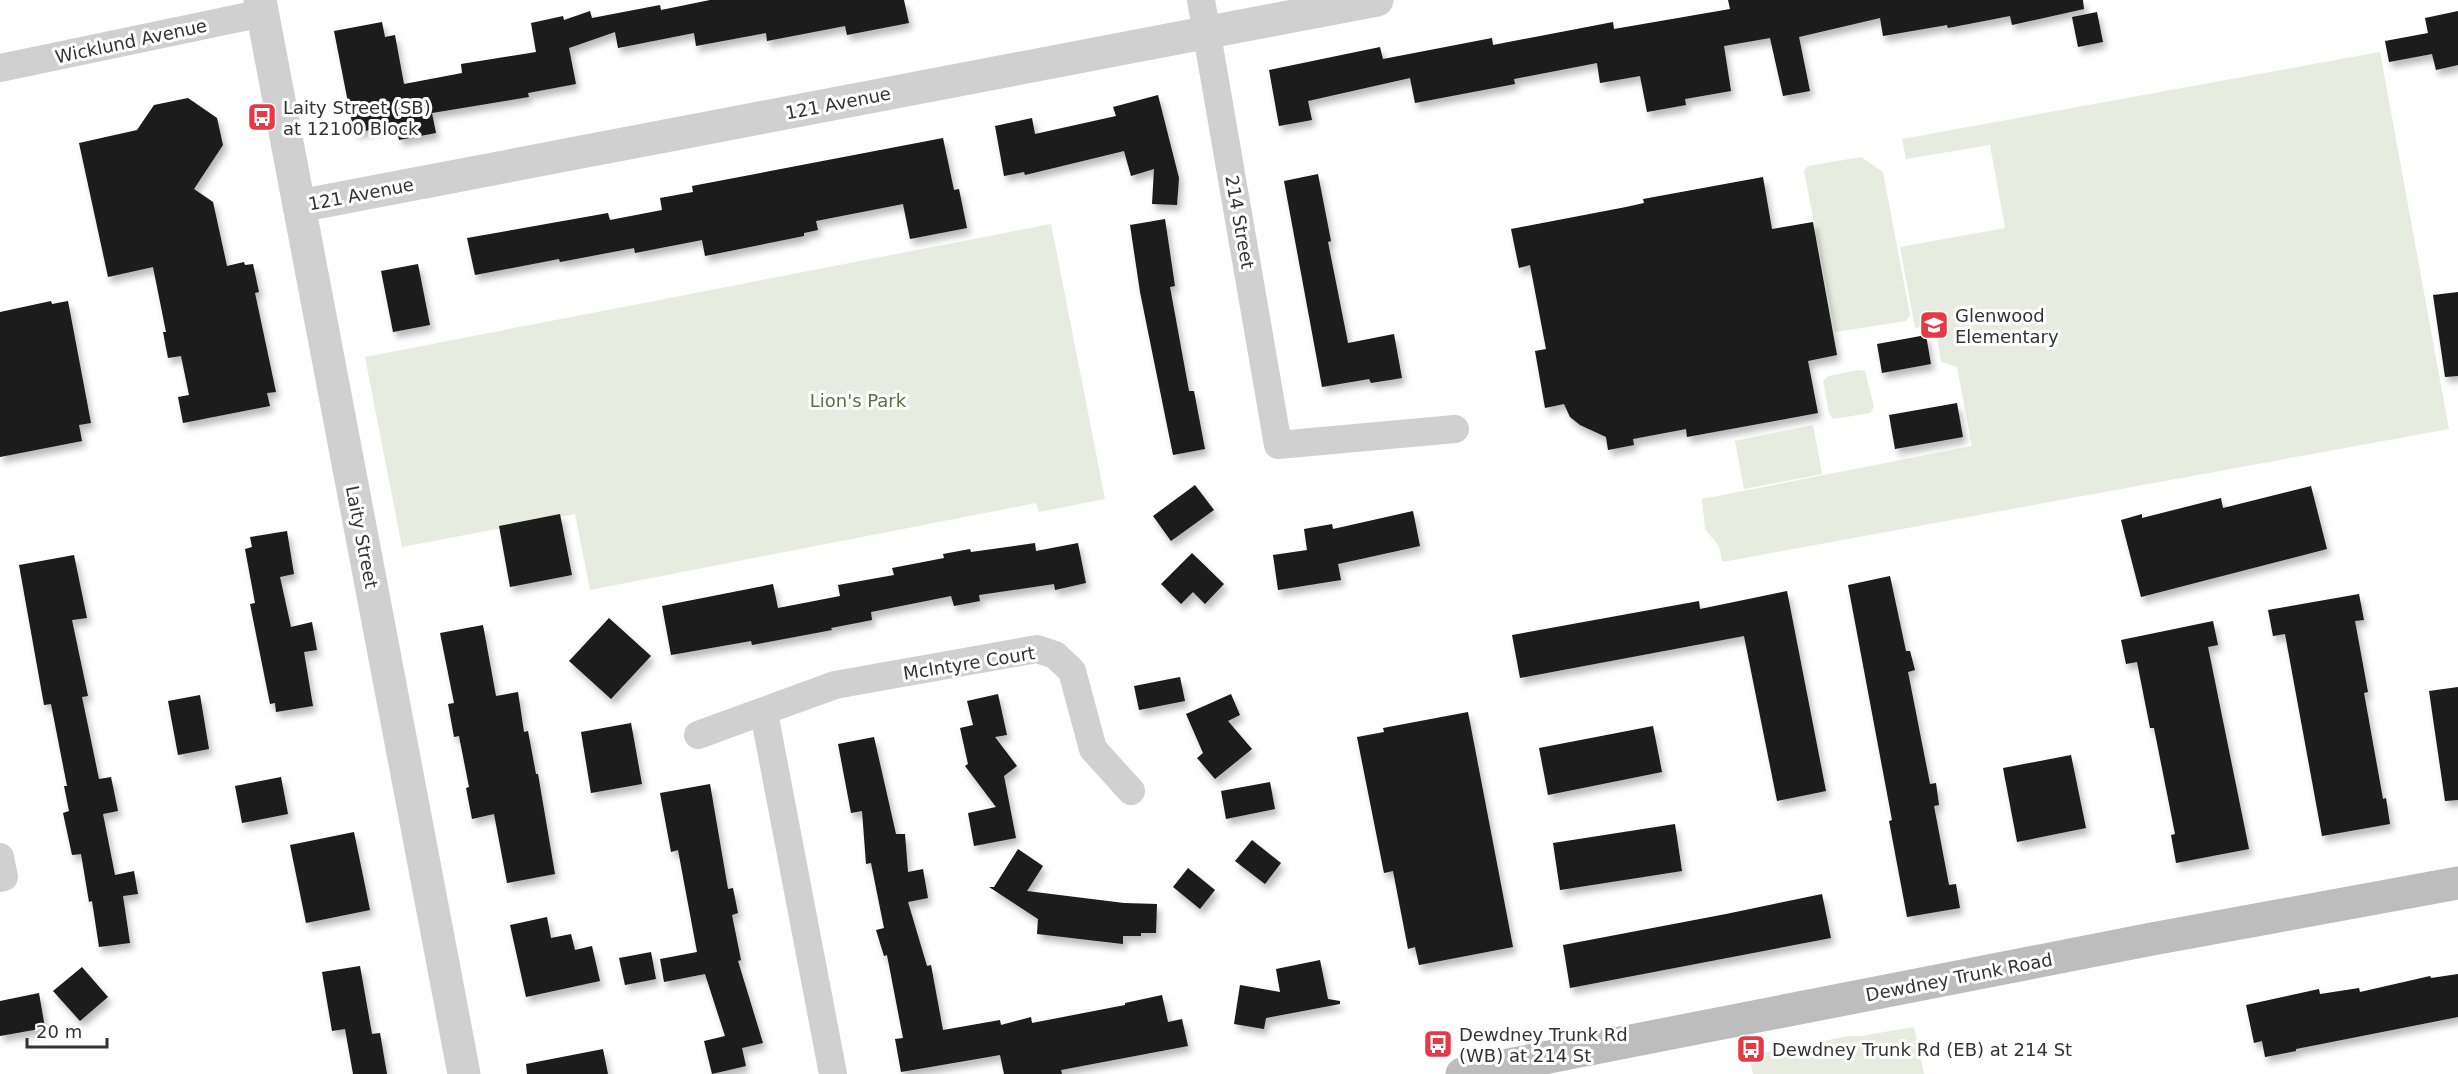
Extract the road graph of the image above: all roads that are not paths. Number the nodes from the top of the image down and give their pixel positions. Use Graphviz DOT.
graph roads {
  1 [pos="1201,0"];
  2 [pos="1377,0"];
  3 [pos="262,7"];
  4 [pos="1207,32"];
  5 [pos="0,68"];
  6 [pos="299,206"];
  7 [pos="1455,429"];
  8 [pos="764,713"];
  9 [pos="698,735"];
  10 [pos="1131,791"];
  11 [pos="2458,883"];
  12 [pos="1567,1063"];
  13 [pos="464,1074"];
  14 [pos="833,1074"];
  15 [pos="1461,1074"];
  1 -- 4 [label="street, 214 Street"];
  2 -- 4 [label="street, 121 Avenue"];
  3 -- 5 [label="street, Wicklund Avenue"];
  3 -- 6 [label="street, Laity Street"];
  4 -- 6 [label="street, 121 Avenue"];
  4 -- 7 [label="street, 214 Street"];
  6 -- 13 [label="street, Laity Street"];
  8 -- 9 [label="street, McIntyre Court"];
  8 -- 10 [label="street, McIntyre Court"];
  8 -- 14 [label="street"];
  11 -- 12 [label="main road, Dewdney Trunk Road"];
  12 -- 15 [label="main road, Dewdney Trunk Road"];
}
